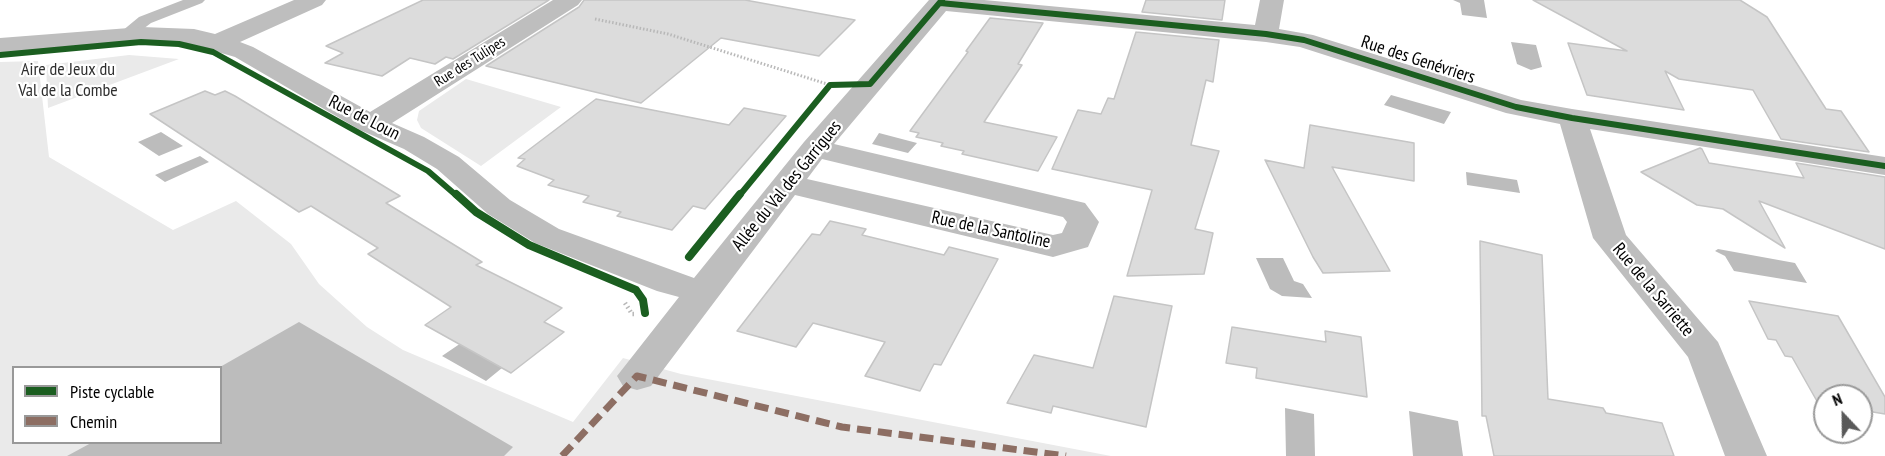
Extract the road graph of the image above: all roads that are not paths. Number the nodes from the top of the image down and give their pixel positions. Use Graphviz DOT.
graph roads {
  1 [pos="197,0"];
  2 [pos="314,0"];
  3 [pos="1272,0"];
  4 [pos="941,1"];
  5 [pos="561,5"];
  6 [pos="1266,34"];
  7 [pos="124,36"];
  8 [pos="218,42"];
  9 [pos="0,46"];
  10 [pos="1572,118"];
  11 [pos="370,124"];
  12 [pos="815,148"];
  13 [pos="1885,166"];
  14 [pos="788,183"];
  15 [pos="702,292"];
  16 [pos="637,376"];
  17 [pos="1746,456"];
  1 -- 7 [label="lane"];
  2 -- 8 [label="street"];
  3 -- 6 [label="street"];
  4 -- 6 [label="street, Rue des Genévriers"];
  4 -- 12 [label="street, Allée du Val des Garrigues"];
  5 -- 11 [label="street, Rue des Tulipes"];
  6 -- 10 [label="street, Rue des Genévriers"];
  7 -- 8 [label="street, Rue de Loun"];
  7 -- 9 [label="street, Rue de Loun"];
  8 -- 11 [label="street, Rue de Loun"];
  10 -- 13 [label="street, Rue des Genévriers"];
  10 -- 17 [label="street, Rue de la Sarriette"];
  11 -- 15 [label="street, Rue de Loun"];
  12 -- 14 [label="street, Allée du Val des Garrigues"];
  12 -- 14 [label="street, Rue de la Santoline"];
  14 -- 15 [label="street, Allée du Val des Garrigues"];
  15 -- 16 [label="street, Allée du Val des Garrigues"];
}
